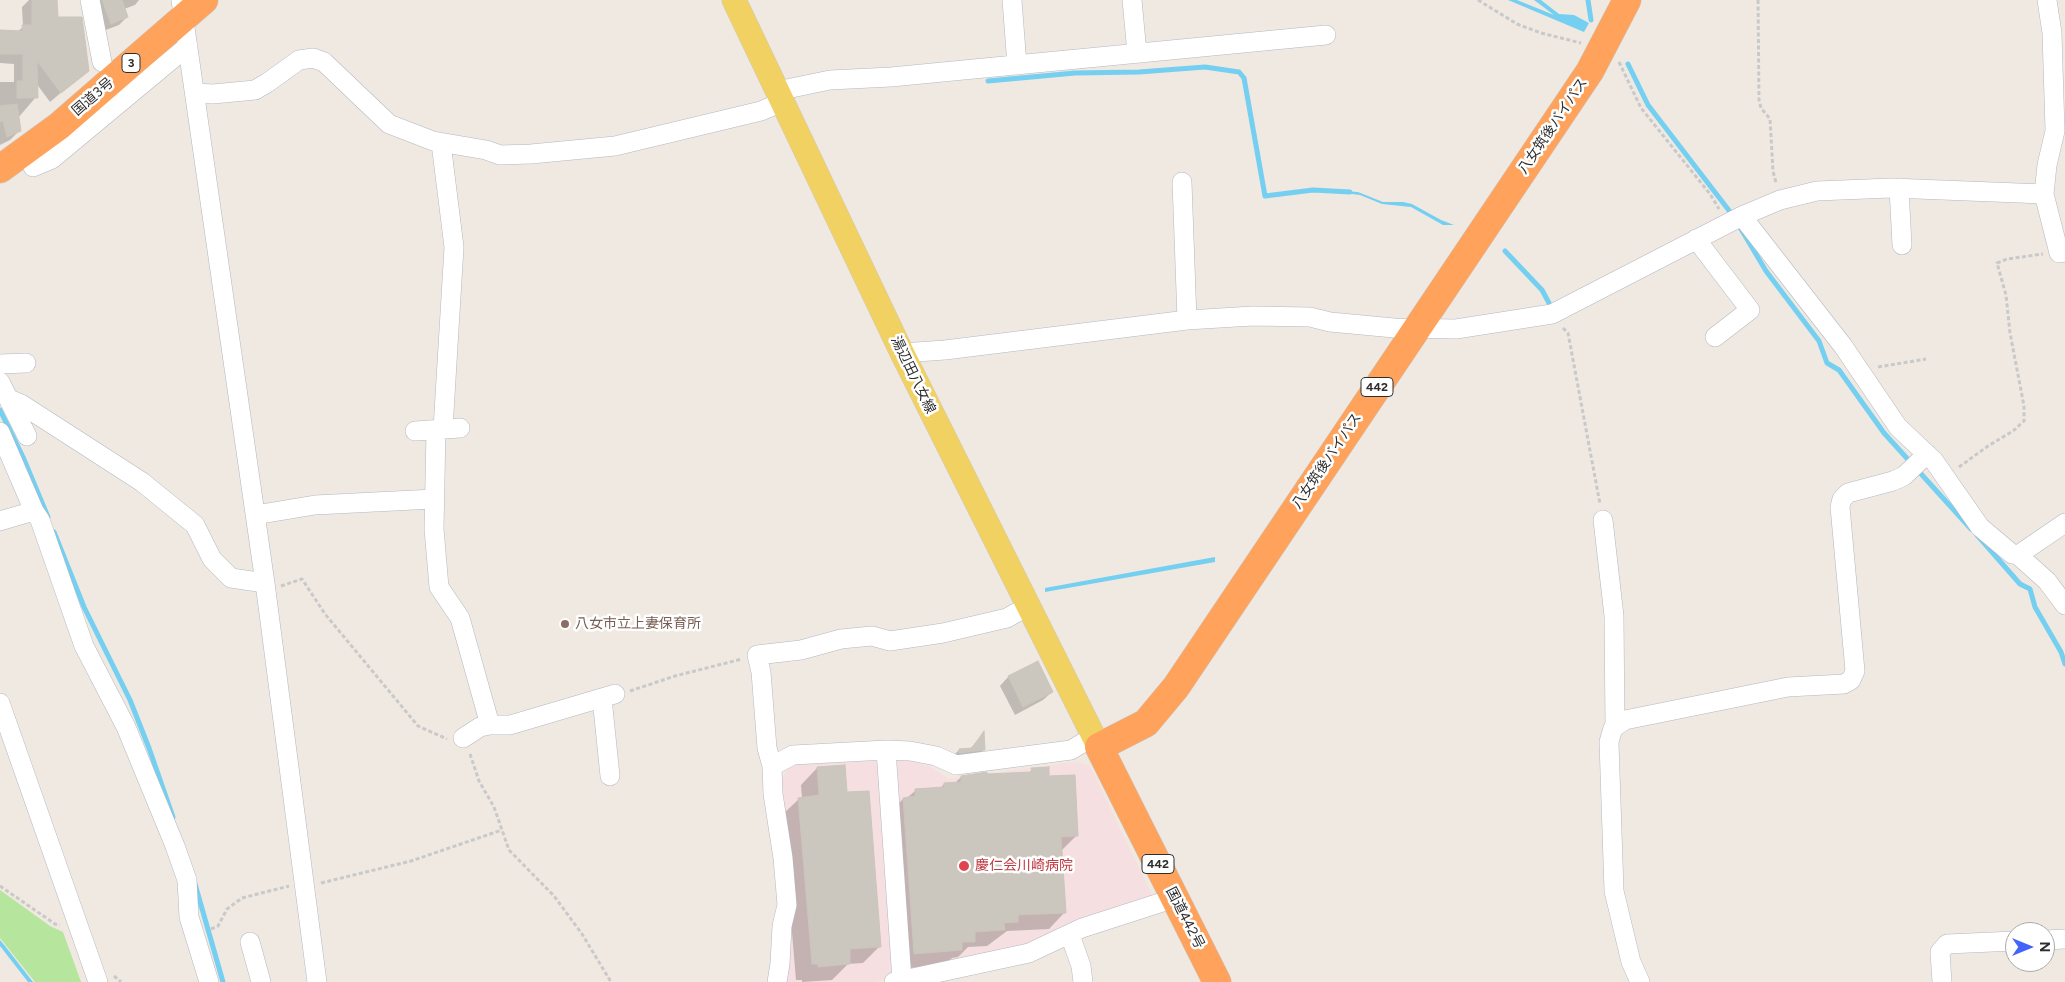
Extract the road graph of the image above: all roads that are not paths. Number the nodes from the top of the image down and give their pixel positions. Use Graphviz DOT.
graph roads {
  1 [pos="90,0"];
  2 [pos="204,0"];
  3 [pos="734,0"];
  4 [pos="1012,0"];
  5 [pos="1132,0"];
  6 [pos="1627,0"];
  7 [pos="2047,0"];
  8 [pos="182,9"];
  9 [pos="2058,32"];
  10 [pos="1326,35"];
  11 [pos="188,46"];
  12 [pos="1137,53"];
  13 [pos="102,62"];
  14 [pos="1017,65"];
  15 [pos="195,93"];
  16 [pos="780,96"];
  17 [pos="441,142"];
  18 [pos="33,167"];
  19 [pos="0,169"];
  20 [pos="1182,182"];
  21 [pos="1899,188"];
  22 [pos="2044,194"];
  23 [pos="1736,219"];
  24 [pos="1696,239"];
  25 [pos="1902,245"];
  26 [pos="2062,252"];
  27 [pos="1188,320"];
  28 [pos="1416,329"];
  29 [pos="1715,337"];
  30 [pos="902,353"];
  31 [pos="26,363"];
  32 [pos="0,364"];
  33 [pos="0,382"];
  34 [pos="9,399"];
  35 [pos="447,429"];
  36 [pos="415,431"];
  37 [pos="0,432"];
  38 [pos="27,436"];
  39 [pos="1927,454"];
  40 [pos="434,499"];
  41 [pos="34,511"];
  42 [pos="255,515"];
  43 [pos="1603,520"];
  44 [pos="0,521"];
  45 [pos="2065,522"];
  46 [pos="2018,555"];
  47 [pos="266,587"];
  48 [pos="2065,605"];
  49 [pos="1028,606"];
  50 [pos="0,702"];
  51 [pos="490,725"];
  52 [pos="1615,726"];
  53 [pos="463,738"];
  54 [pos="1097,742"];
  55 [pos="886,750"];
  56 [pos="772,766"];
  57 [pos="610,776"];
  58 [pos="1175,898"];
  59 [pos="1070,935"];
  60 [pos="2005,941"];
  61 [pos="250,942"];
  62 [pos="898,981"];
  63 [pos="98,982"];
  64 [pos="209,982"];
  65 [pos="261,982"];
  66 [pos="317,982"];
  67 [pos="777,982"];
  68 [pos="1083,982"];
  69 [pos="1217,982"];
  70 [pos="1640,982"];
  71 [pos="1942,982"];
  1 -- 13 [label="street"];
  2 -- 8 [label="highway, 国道3号 / 3"];
  3 -- 16 [label="main road, 湯辺田八女線"];
  4 -- 14 [label="street"];
  5 -- 12 [label="street"];
  6 -- 28 [label="highway, 八女筑後バイパス / 442"];
  7 -- 9 [label="street"];
  8 -- 11 [label="street"];
  8 -- 19 [label="highway, 国道3号 / 3"];
  9 -- 22 [label="street"];
  10 -- 12 [label="street"];
  11 -- 15 [label="street"];
  11 -- 18 [label="street"];
  12 -- 14 [label="street"];
  14 -- 16 [label="street"];
  15 -- 17 [label="street"];
  15 -- 42 [label="street"];
  16 -- 17 [label="street"];
  16 -- 30 [label="main road, 湯辺田八女線"];
  17 -- 35 [label="street"];
  20 -- 27 [label="street"];
  21 -- 22 [label="street"];
  21 -- 23 [label="street"];
  21 -- 25 [label="street"];
  22 -- 26 [label="street"];
  23 -- 24 [label="street"];
  23 -- 39 [label="street"];
  24 -- 28 [label="street"];
  24 -- 29 [label="street"];
  27 -- 28 [label="street"];
  27 -- 30 [label="street"];
  28 -- 54 [label="highway, 八女筑後バイパス / 442"];
  30 -- 49 [label="main road, 湯辺田八女線"];
  31 -- 32 [label="street"];
  33 -- 34 [label="street"];
  34 -- 38 [label="street"];
  34 -- 47 [label="street"];
  35 -- 36 [label="street"];
  35 -- 40 [label="street"];
  37 -- 41 [label="street"];
  39 -- 46 [label="street"];
  39 -- 52 [label="street"];
  40 -- 42 [label="street"];
  40 -- 51 [label="street"];
  41 -- 44 [label="street"];
  41 -- 64 [label="street"];
  42 -- 47 [label="street"];
  43 -- 52 [label="street"];
  45 -- 46 [label="street"];
  46 -- 48 [label="street"];
  47 -- 66 [label="street"];
  49 -- 54 [label="main road, 湯辺田八女線"];
  49 -- 56 [label="street"];
  50 -- 63 [label="street"];
  51 -- 53 [label="street"];
  51 -- 57 [label="street"];
  52 -- 70 [label="street"];
  54 -- 55 [label="street"];
  54 -- 58 [label="highway, 国道442号 / 442"];
  55 -- 56 [label="street"];
  55 -- 62 [label="street"];
  56 -- 67 [label="street"];
  58 -- 59 [label="street"];
  58 -- 69 [label="highway, 国道442号 / 442"];
  59 -- 62 [label="street"];
  59 -- 68 [label="street"];
  60 -- 71 [label="street"];
  61 -- 65 [label="street"];
}
